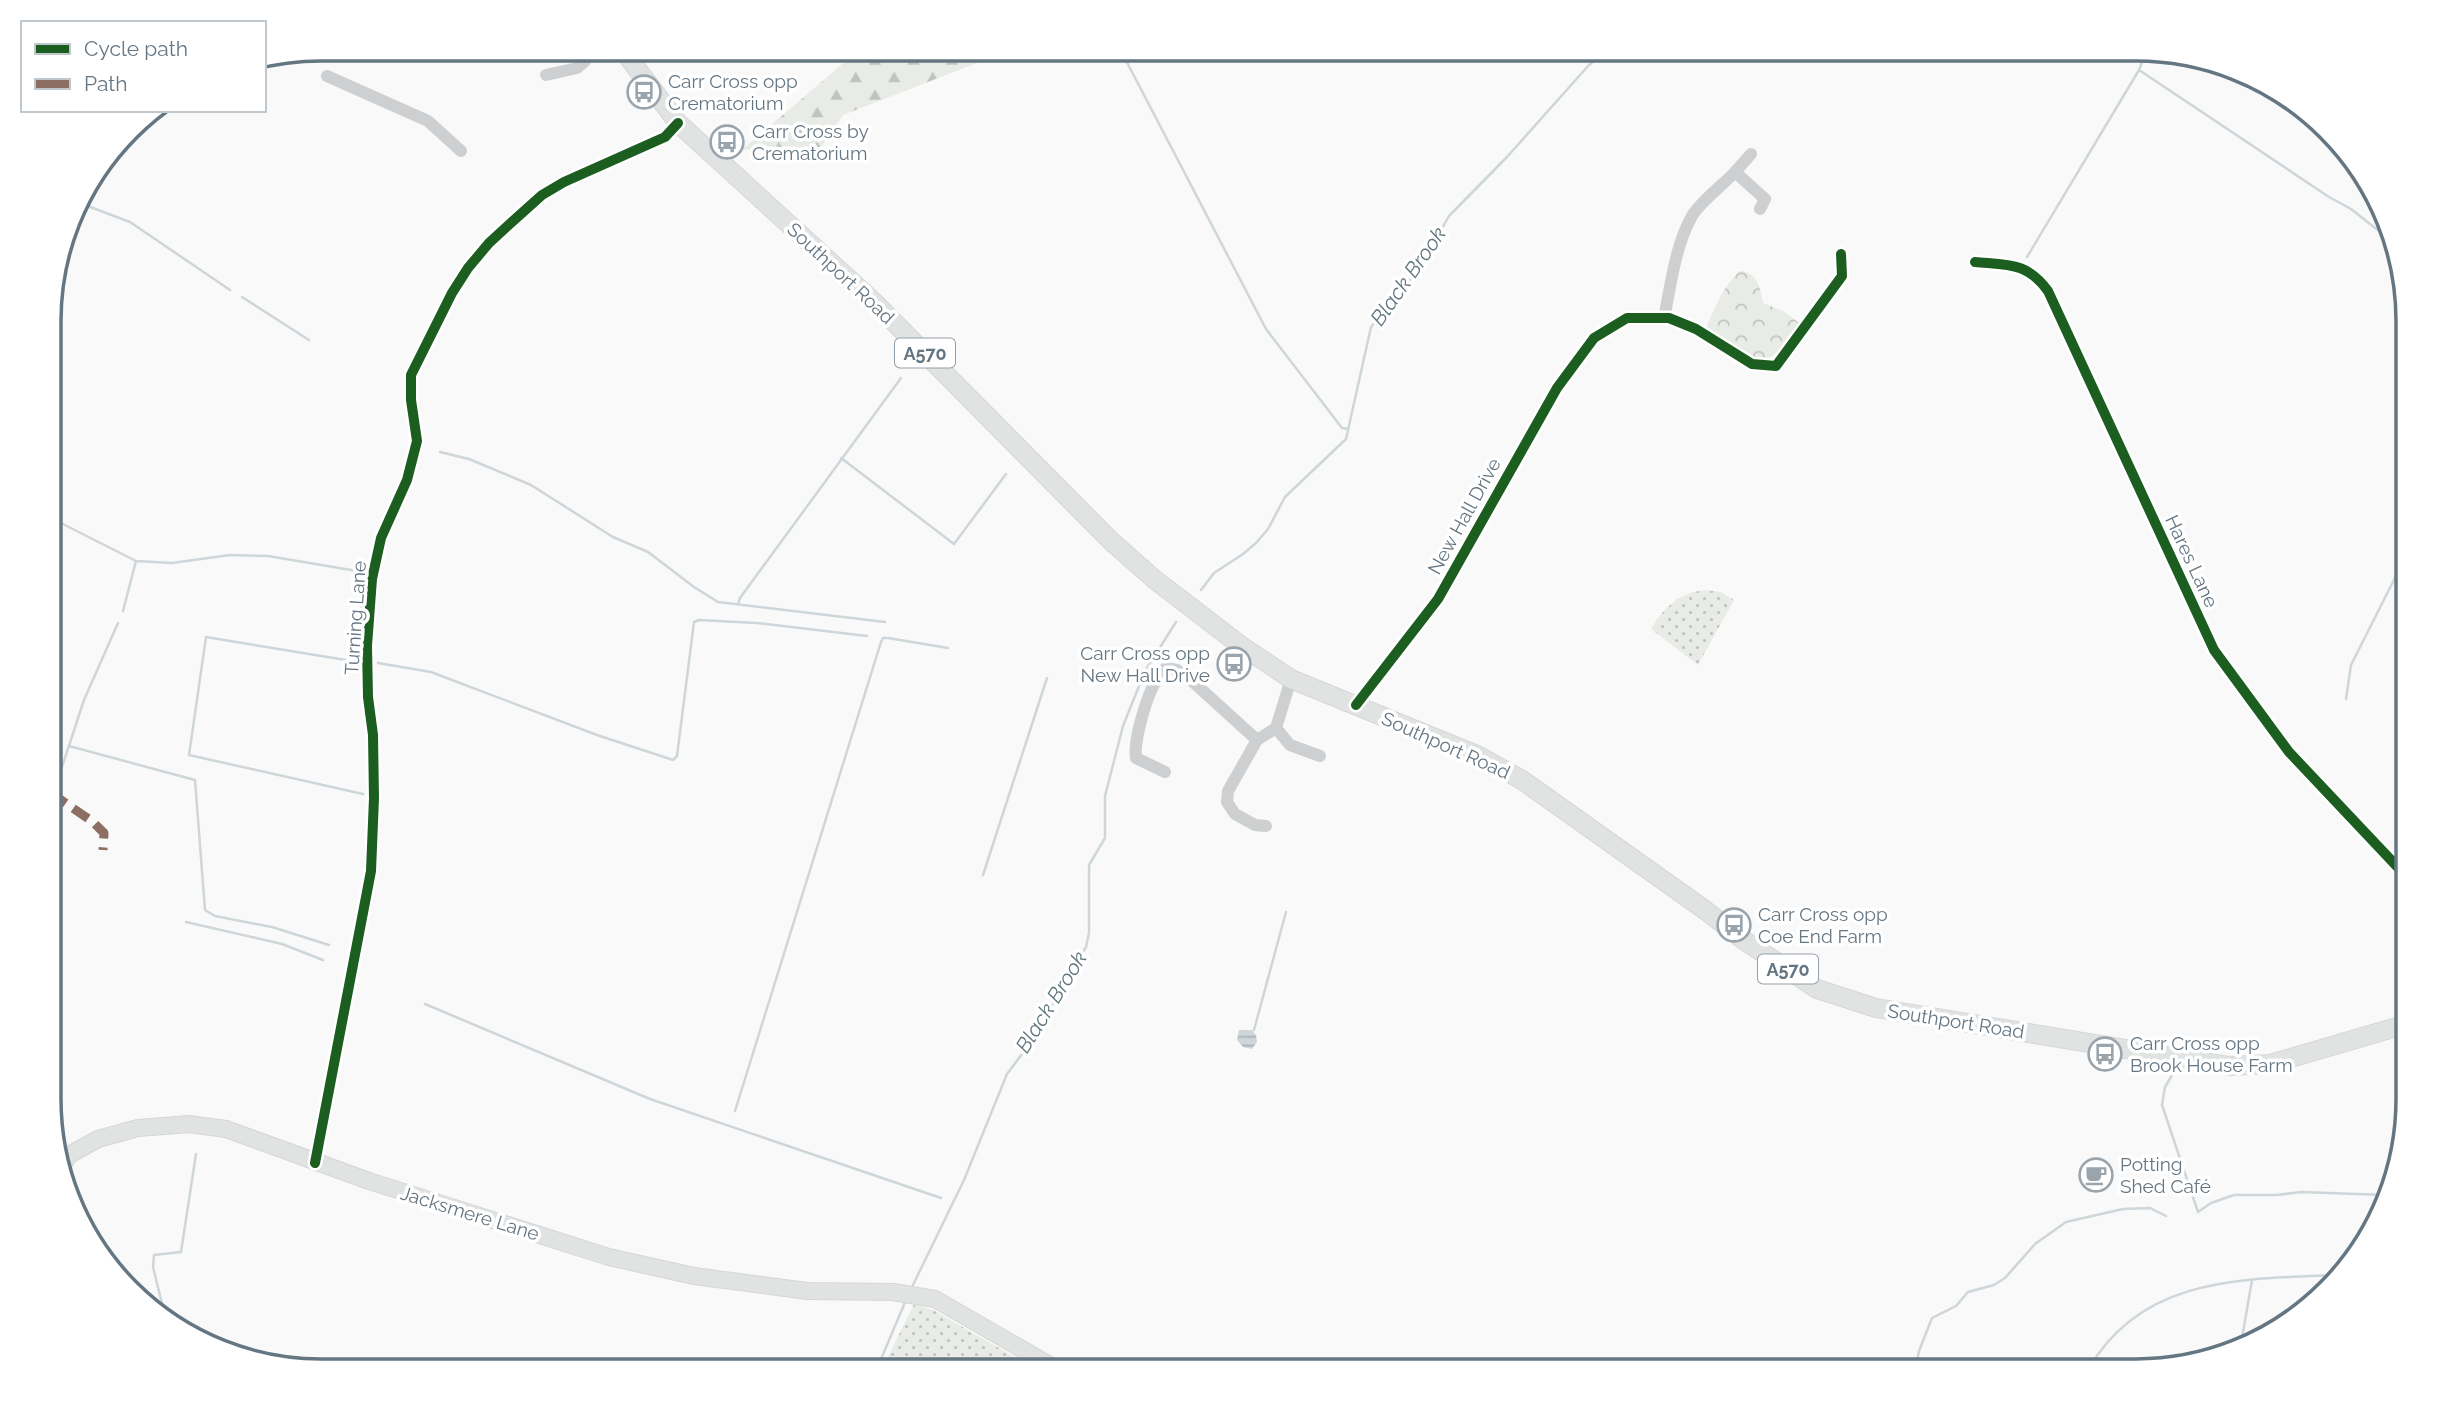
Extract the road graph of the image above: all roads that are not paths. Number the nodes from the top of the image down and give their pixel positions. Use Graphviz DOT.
graph roads {
  1 [pos="585,61"];
  2 [pos="631,61"];
  3 [pos="546,75"];
  4 [pos="327,76"];
  5 [pos="678,123"];
  6 [pos="461,151"];
  7 [pos="1751,154"];
  8 [pos="1735,172"];
  9 [pos="1760,209"];
  10 [pos="1841,254"];
  11 [pos="1975,262"];
  12 [pos="1669,318"];
  13 [pos="1292,679"];
  14 [pos="1356,705"];
  15 [pos="1276,728"];
  16 [pos="1257,740"];
  17 [pos="1320,756"];
  18 [pos="1165,772"];
  19 [pos="1265,825"];
  20 [pos="2396,865"];
  21 [pos="2396,1027"];
  22 [pos="68,1157"];
  23 [pos="315,1163"];
  24 [pos="1039,1359"];
  1 -- 3 [label="street"];
  2 -- 5 [label="highway, Southport Road / A570"];
  4 -- 6 [label="street"];
  5 -- 13 [label="highway, Southport Road / A570"];
  5 -- 23 [label="street, Turning Lane"];
  7 -- 8 [label="street"];
  8 -- 9 [label="street"];
  8 -- 12 [label="street"];
  10 -- 12 [label="street"];
  11 -- 20 [label="street, Hares Lane"];
  12 -- 14 [label="street, New Hall Drive"];
  13 -- 14 [label="highway, Southport Road / A570"];
  13 -- 15 [label="street"];
  14 -- 21 [label="highway, Southport Road / A570"];
  15 -- 16 [label="street"];
  15 -- 17 [label="street"];
  16 -- 18 [label="street"];
  16 -- 19 [label="street"];
  22 -- 23 [label="main road, Jacksmere Lane"];
  23 -- 24 [label="main road, Jacksmere Lane"];
}
